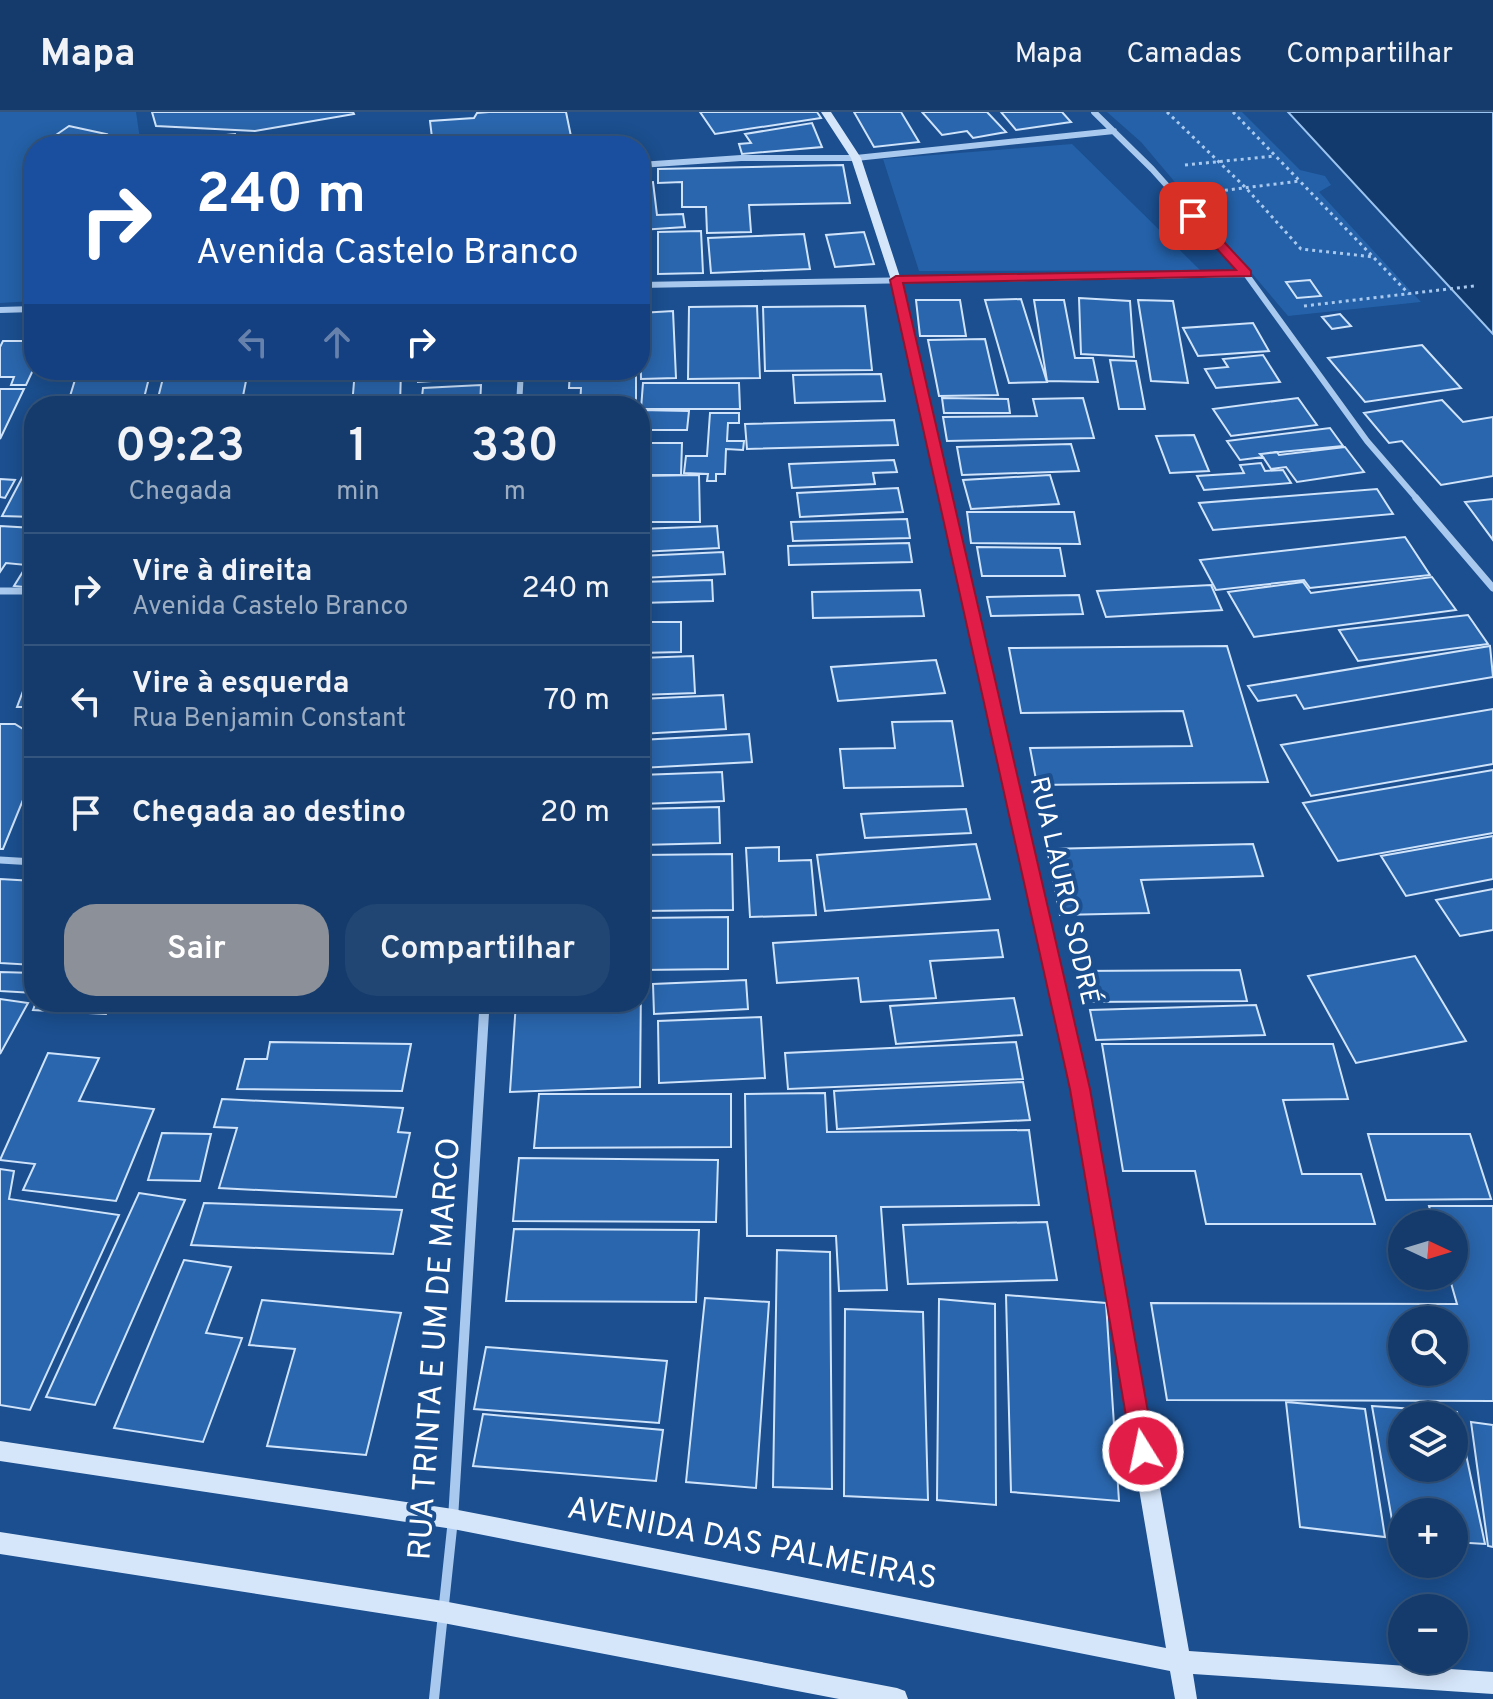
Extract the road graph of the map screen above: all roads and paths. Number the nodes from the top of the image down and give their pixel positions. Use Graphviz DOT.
graph roads {
  1 [pos="826,112"];
  2 [pos="1094,112"];
  3 [pos="1167,112"];
  4 [pos="1233,112"];
  5 [pos="1114,131"];
  6 [pos="1276,156"];
  7 [pos="856,158"];
  8 [pos="1218,162"];
  9 [pos="650,164"];
  10 [pos="1152,169"];
  11 [pos="1301,181"];
  12 [pos="1246,188"];
  13 [pos="1175,196"];
  14 [pos="1374,257"];
  15 [pos="1246,274"];
  16 [pos="896,280"];
  17 [pos="650,285"];
  18 [pos="1474,286"];
  19 [pos="1409,294"];
  20 [pos="24,309"];
  21 [pos="0,310"];
  22 [pos="1275,310"];
  23 [pos="1493,588"];
  24 [pos="0,591"];
  25 [pos="24,591"];
  26 [pos="0,860"];
  27 [pos="24,861"];
  28 [pos="484,1012"];
  29 [pos="0,1451"];
  30 [pos="453,1519"];
  31 [pos="0,1543"];
  32 [pos="443,1612"];
  33 [pos="1181,1662"];
  34 [pos="1493,1683"];
  35 [pos="434,1699"];
  36 [pos="897,1699"];
  37 [pos="1186,1699"];
  1 -- 7 [label="street, RUA LAURO SODRÉ"];
  2 -- 5 [label="street"];
  3 -- 8 [label="path"];
  4 -- 6 [label="path"];
  5 -- 7 [label="street"];
  5 -- 10 [label="street"];
  6 -- 8 [label="path"];
  6 -- 11 [label="path"];
  7 -- 9 [label="street"];
  7 -- 16 [label="street, RUA LAURO SODRÉ"];
  8 -- 10 [label="path"];
  8 -- 12 [label="path"];
  10 -- 13 [label="street"];
  11 -- 12 [label="path"];
  11 -- 14 [label="path"];
  12 -- 13 [label="path"];
  12 -- 14 [label="path"];
  13 -- 15 [label="street"];
  14 -- 19 [label="path"];
  15 -- 16 [label="street"];
  15 -- 22 [label="street"];
  16 -- 17 [label="street"];
  16 -- 33 [label="street, RUA LAURO SODRÉ"];
  18 -- 19 [label="path"];
  19 -- 22 [label="path"];
  20 -- 21 [label="street"];
  22 -- 23 [label="street"];
  24 -- 25 [label="street"];
  26 -- 27 [label="street"];
  28 -- 30 [label="street, RUA TRINTA E UM DE MARCO"];
  29 -- 30 [label="street, AVENIDA DAS PALMEIRAS"];
  30 -- 32 [label="street, RUA TRINTA E UM DE MARCO"];
  30 -- 33 [label="street, AVENIDA DAS PALMEIRAS"];
  31 -- 32 [label="street"];
  32 -- 35 [label="street, RUA TRINTA E UM DE MARCO"];
  32 -- 36 [label="street"];
  33 -- 34 [label="street, AVENIDA DAS PALMEIRAS"];
  33 -- 37 [label="street, RUA LAURO SODRÉ"];
}
